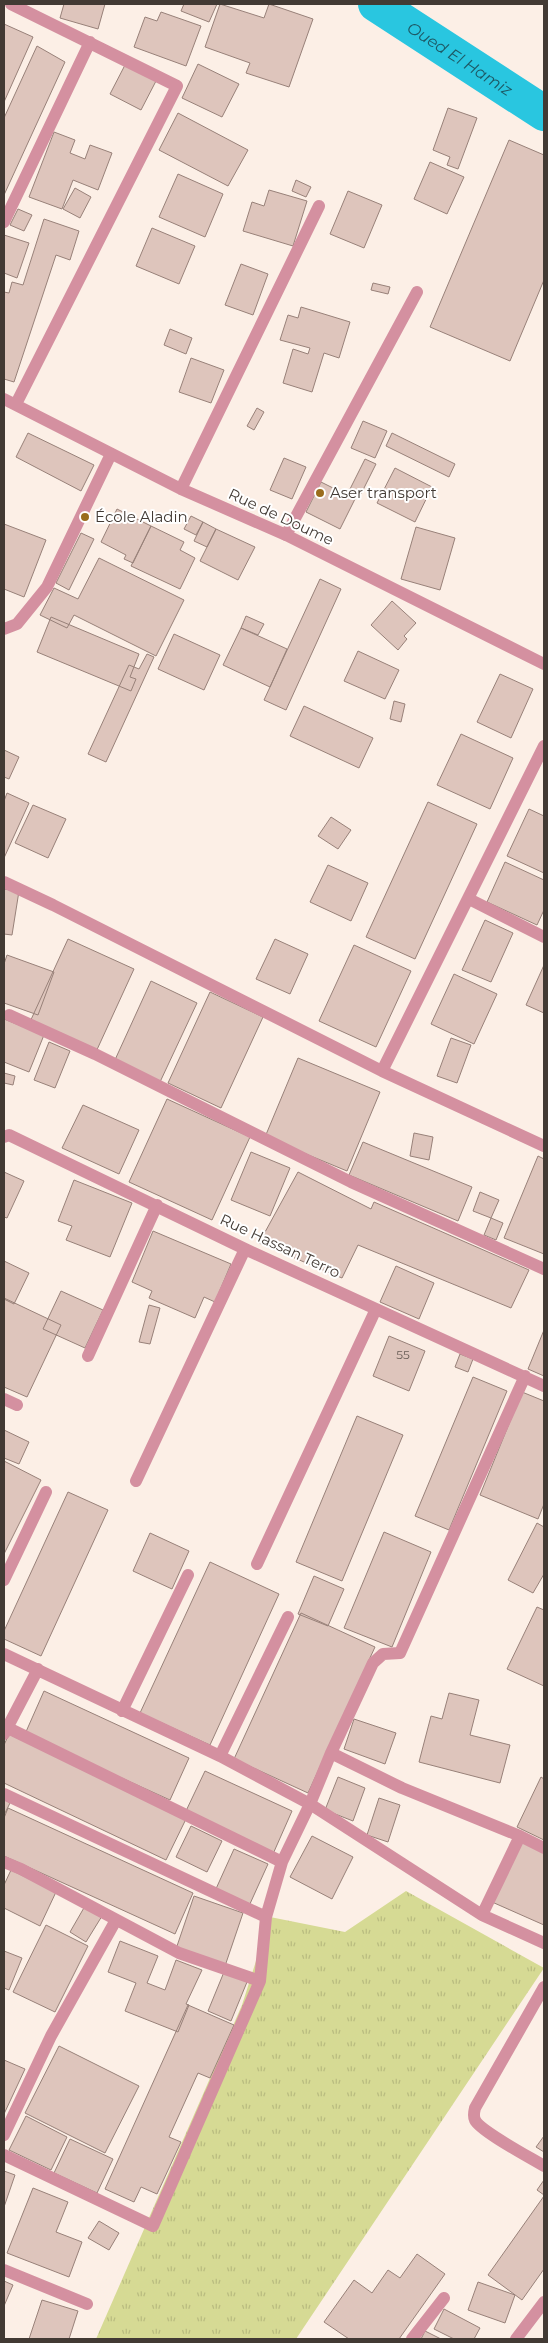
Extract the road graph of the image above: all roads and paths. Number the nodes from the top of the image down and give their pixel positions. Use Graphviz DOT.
graph roads {
  1 [pos="11,4"];
  2 [pos="90,42"];
  3 [pos="320,206"];
  4 [pos="4,222"];
  5 [pos="417,292"];
  6 [pos="4,399"];
  7 [pos="16,404"];
  8 [pos="111,454"];
  9 [pos="181,489"];
  10 [pos="286,535"];
  11 [pos="4,630"];
  12 [pos="544,664"];
  13 [pos="544,746"];
  14 [pos="4,882"];
  15 [pos="469,899"];
  16 [pos="544,937"];
  17 [pos="9,1015"];
  18 [pos="382,1071"];
  19 [pos="4,1137"];
  20 [pos="544,1146"];
  21 [pos="157,1205"];
  22 [pos="245,1249"];
  23 [pos="544,1269"];
  24 [pos="376,1309"];
  25 [pos="88,1356"];
  26 [pos="525,1376"];
  27 [pos="544,1386"];
  28 [pos="4,1399"];
  29 [pos="17,1405"];
  30 [pos="136,1482"];
  31 [pos="46,1492"];
  32 [pos="257,1564"];
  33 [pos="188,1575"];
  34 [pos="4,1580"];
  35 [pos="288,1618"];
  36 [pos="4,1654"];
  37 [pos="38,1669"];
  38 [pos="122,1711"];
  39 [pos="5,1729"];
  40 [pos="331,1752"];
  41 [pos="220,1756"];
  42 [pos="4,1794"];
  43 [pos="310,1804"];
  44 [pos="520,1836"];
  45 [pos="544,1848"];
  46 [pos="4,1862"];
  47 [pos="282,1862"];
  48 [pos="482,1915"];
  49 [pos="266,1917"];
  50 [pos="116,1920"];
  51 [pos="544,1943"];
  52 [pos="260,1981"];
  53 [pos="544,1987"];
  54 [pos="4,2135"];
  55 [pos="4,2155"];
  56 [pos="544,2166"];
  57 [pos="4,2270"];
  58 [pos="444,2298"];
  59 [pos="544,2302"];
  60 [pos="87,2304"];
  61 [pos="412,2339"];
  62 [pos="516,2339"];
  1 -- 2 [label="street"];
  2 -- 4 [label="street"];
  2 -- 7 [label="street"];
  3 -- 9 [label="street"];
  5 -- 10 [label="street"];
  6 -- 7 [label="street, Rue de Doume"];
  7 -- 8 [label="street, Rue de Doume"];
  8 -- 9 [label="street, Rue de Doume"];
  8 -- 11 [label="street"];
  9 -- 10 [label="street, Rue de Doume"];
  10 -- 12 [label="street, Rue de Doume"];
  13 -- 15 [label="street"];
  14 -- 18 [label="street"];
  15 -- 16 [label="street"];
  15 -- 18 [label="street"];
  17 -- 23 [label="street"];
  18 -- 20 [label="street"];
  19 -- 21 [label="street, Rue Hassan Terro"];
  21 -- 22 [label="street, Rue Hassan Terro"];
  21 -- 25 [label="street"];
  22 -- 24 [label="street, Rue Hassan Terro"];
  22 -- 30 [label="street"];
  24 -- 26 [label="street, Rue Hassan Terro"];
  24 -- 32 [label="street"];
  26 -- 27 [label="street, Rue Hassan Terro"];
  26 -- 40 [label="street"];
  28 -- 29 [label="street"];
  31 -- 34 [label="street"];
  33 -- 38 [label="street"];
  35 -- 41 [label="street"];
  36 -- 37 [label="street"];
  37 -- 38 [label="street"];
  37 -- 39 [label="street"];
  38 -- 41 [label="street"];
  39 -- 47 [label="street"];
  40 -- 43 [label="street"];
  40 -- 44 [label="street"];
  41 -- 43 [label="street"];
  42 -- 49 [label="street"];
  43 -- 47 [label="street"];
  43 -- 48 [label="street"];
  44 -- 45 [label="street"];
  44 -- 48 [label="street"];
  46 -- 50 [label="street"];
  47 -- 49 [label="street"];
  48 -- 51 [label="street"];
  49 -- 52 [label="street"];
  50 -- 52 [label="street"];
  50 -- 54 [label="street"];
  52 -- 55 [label="street"];
  53 -- 56 [label="street"];
  57 -- 60 [label="street"];
  58 -- 61 [label="street"];
  59 -- 62 [label="street"];
}
